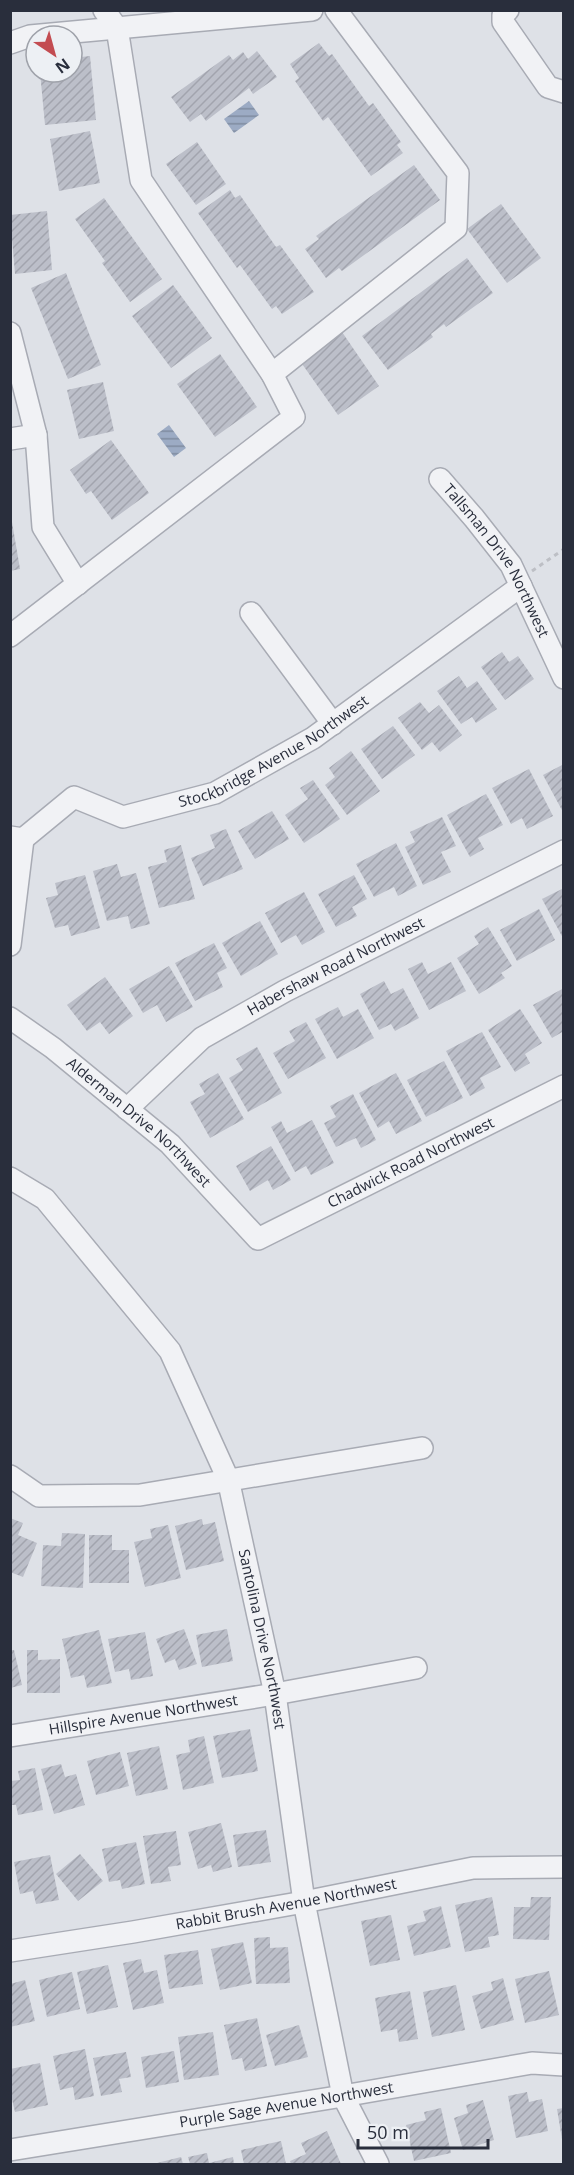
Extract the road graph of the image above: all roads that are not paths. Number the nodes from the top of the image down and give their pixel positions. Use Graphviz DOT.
graph roads {
  1 [pos="104,10"];
  2 [pos="131,10"];
  3 [pos="312,10"];
  4 [pos="336,10"];
  5 [pos="508,10"];
  6 [pos="117,28"];
  7 [pos="10,43"];
  8 [pos="564,92"];
  9 [pos="10,333"];
  10 [pos="272,374"];
  11 [pos="36,435"];
  12 [pos="10,439"];
  13 [pos="440,479"];
  14 [pos="519,582"];
  15 [pos="78,584"];
  16 [pos="251,613"];
  17 [pos="10,636"];
  18 [pos="564,678"];
  19 [pos="333,724"];
  20 [pos="16,838"];
  21 [pos="564,851"];
  22 [pos="10,945"];
  23 [pos="10,1018"];
  24 [pos="564,1086"];
  25 [pos="127,1109"];
  26 [pos="10,1178"];
  27 [pos="258,1239"];
  28 [pos="422,1448"];
  29 [pos="10,1476"];
  30 [pos="228,1479"];
  31 [pos="416,1668"];
  32 [pos="275,1694"];
  33 [pos="10,1736"];
  34 [pos="564,1867"];
  35 [pos="304,1902"];
  36 [pos="10,1951"];
  37 [pos="564,2065"];
  38 [pos="343,2096"];
  39 [pos="10,2150"];
  40 [pos="378,2164"];
  1 -- 6 [label="street"];
  2 -- 6 [label="street"];
  3 -- 6 [label="street"];
  4 -- 10 [label="street"];
  5 -- 8 [label="street"];
  6 -- 7 [label="street"];
  6 -- 10 [label="street"];
  9 -- 11 [label="street"];
  10 -- 15 [label="street"];
  11 -- 12 [label="street"];
  11 -- 15 [label="street"];
  13 -- 14 [label="street, Tallsman Drive Northwest"];
  14 -- 18 [label="street, Tallsman Drive Northwest"];
  14 -- 19 [label="street, Stockbridge Avenue Northwest"];
  15 -- 17 [label="street"];
  16 -- 19 [label="street"];
  19 -- 20 [label="street, Stockbridge Avenue Northwest"];
  20 -- 22 [label="street"];
  21 -- 25 [label="street, Habershaw Road Northwest"];
  23 -- 25 [label="street, Alderman Drive Northwest"];
  24 -- 27 [label="street, Chadwick Road Northwest"];
  25 -- 27 [label="street, Alderman Drive Northwest"];
  26 -- 30 [label="street, Santolina Drive Northwest"];
  28 -- 30 [label="street"];
  29 -- 30 [label="street"];
  30 -- 32 [label="street, Santolina Drive Northwest"];
  31 -- 32 [label="street, Hillspire Avenue Northwest"];
  32 -- 33 [label="street, Hillspire Avenue Northwest"];
  32 -- 35 [label="street, Santolina Drive Northwest"];
  34 -- 35 [label="street, Rabbit Brush Avenue Northwest"];
  35 -- 36 [label="street, Rabbit Brush Avenue Northwest"];
  35 -- 38 [label="street, Santolina Drive Northwest"];
  37 -- 38 [label="street, Purple Sage Avenue Northwest"];
  38 -- 39 [label="street, Purple Sage Avenue Northwest"];
  38 -- 40 [label="street, Santolina Drive Northwest"];
}
